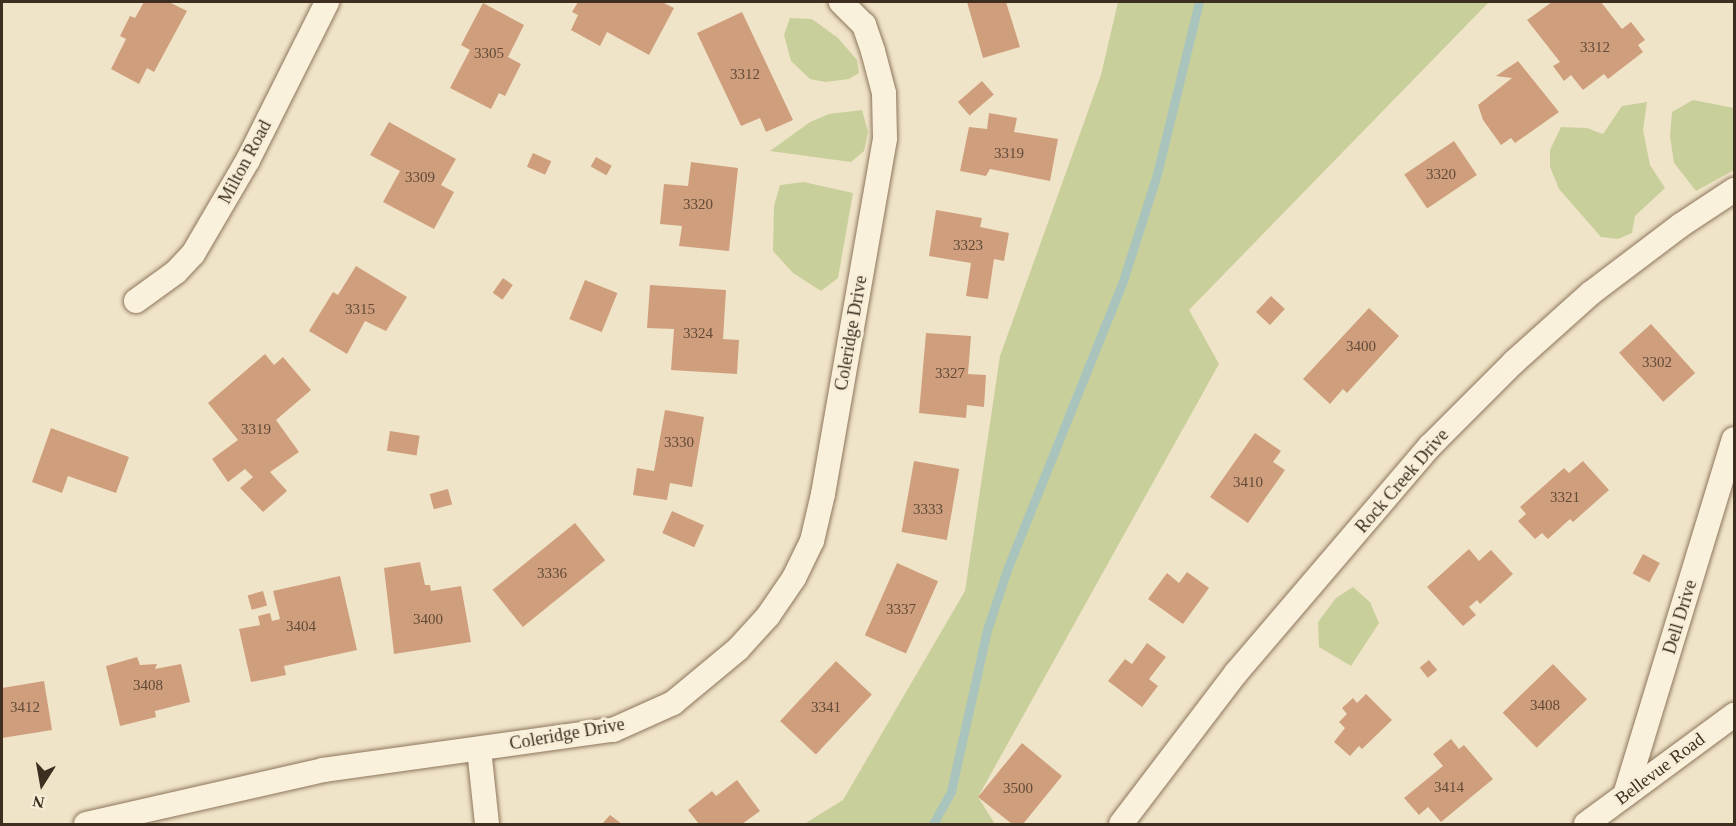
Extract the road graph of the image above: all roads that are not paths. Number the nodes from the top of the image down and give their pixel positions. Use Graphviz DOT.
graph roads {
  1 [pos="327,2"];
  2 [pos="842,2"];
  3 [pos="1734,190"];
  4 [pos="136,302"];
  5 [pos="1734,439"];
  6 [pos="1734,715"];
  7 [pos="478,749"];
  8 [pos="1625,795"];
  9 [pos="86,825"];
  10 [pos="487,825"];
  11 [pos="1120,825"];
  12 [pos="1586,825"];
  1 -- 4 [label="street, Milton Road"];
  2 -- 7 [label="street, Coleridge Drive"];
  3 -- 11 [label="street, Rock Creek Drive"];
  5 -- 8 [label="street, Dell Drive"];
  6 -- 8 [label="street, Bellevue Road"];
  7 -- 9 [label="street, Coleridge Drive"];
  7 -- 10 [label="street"];
  8 -- 12 [label="street, Bellevue Road"];
}
